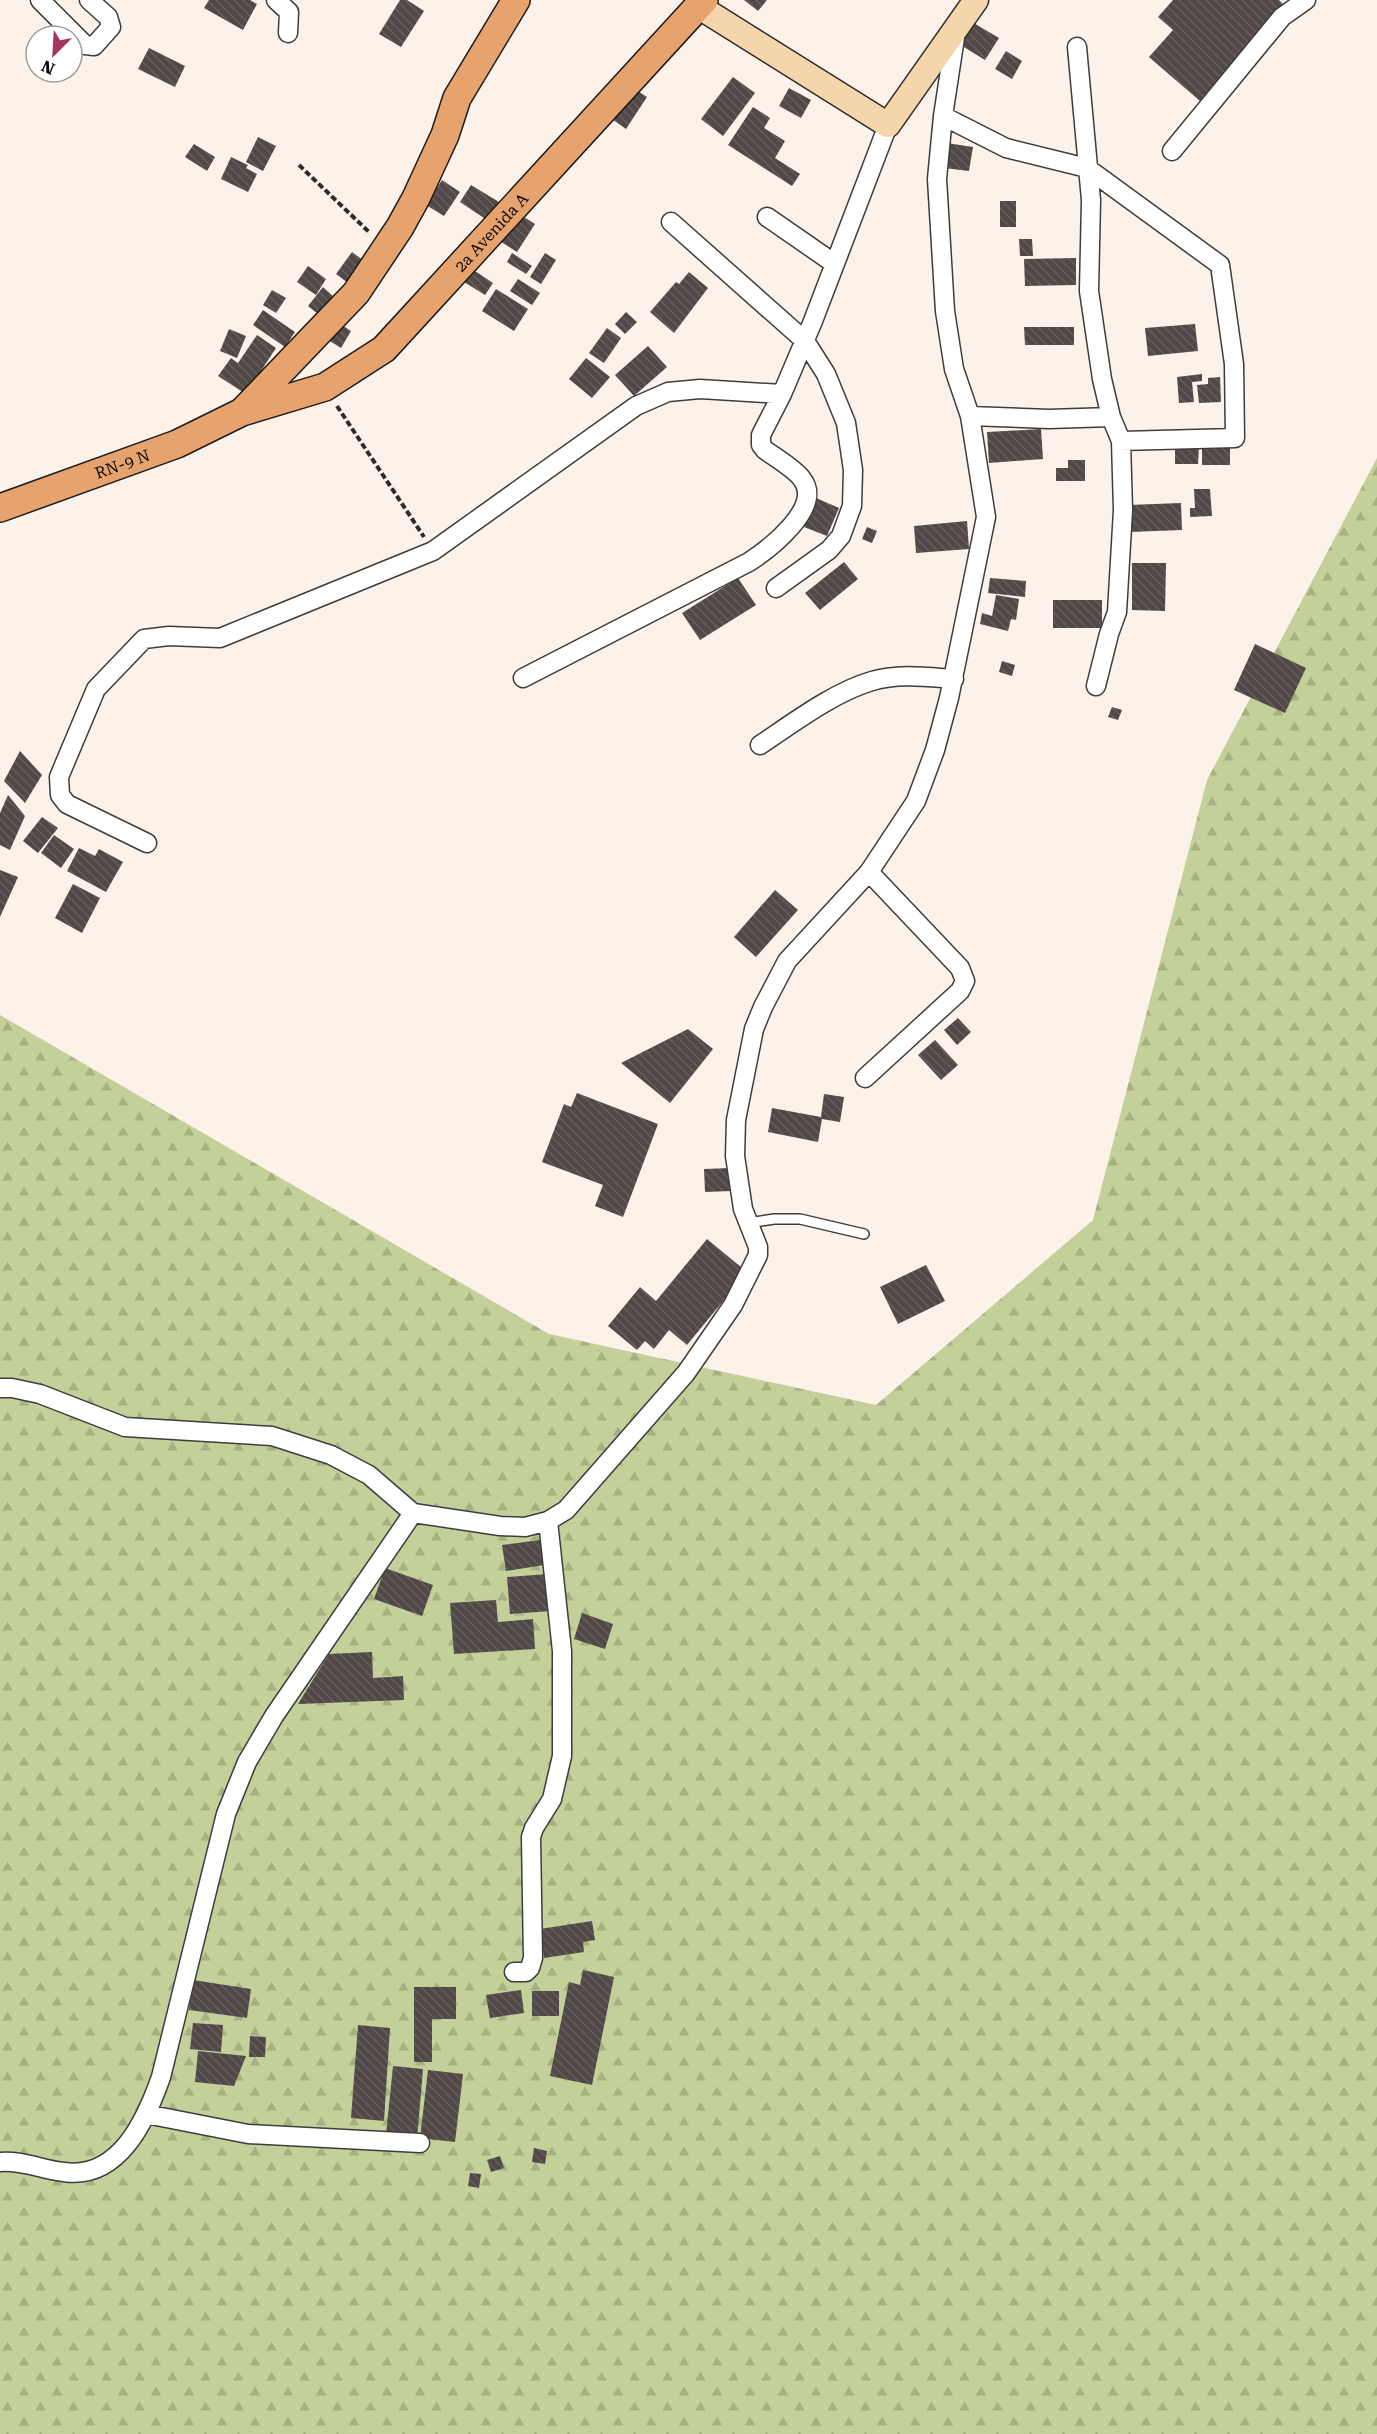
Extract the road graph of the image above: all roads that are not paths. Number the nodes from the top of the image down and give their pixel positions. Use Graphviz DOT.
graph roads {
  1 [pos="40,0"];
  2 [pos="89,0"];
  3 [pos="276,0"];
  4 [pos="516,0"];
  5 [pos="976,0"];
  6 [pos="1306,0"];
  7 [pos="701,3"];
  8 [pos="957,27"];
  9 [pos="288,33"];
  10 [pos="1077,47"];
  11 [pos="943,116"];
  12 [pos="888,125"];
  13 [pos="1172,151"];
  14 [pos="1087,168"];
  15 [pos="767,217"];
  16 [pos="671,222"];
  17 [pos="835,264"];
  18 [pos="805,340"];
  19 [pos="782,394"];
  20 [pos="242,412"];
  21 [pos="970,416"];
  22 [pos="1111,417"];
  23 [pos="1120,441"];
  24 [pos="0,508"];
  25 [pos="776,588"];
  26 [pos="523,678"];
  27 [pos="954,680"];
  28 [pos="1096,686"];
  29 [pos="760,745"];
  30 [pos="147,843"];
  31 [pos="870,872"];
  32 [pos="865,1078"];
  33 [pos="748,1223"];
  34 [pos="864,1234"];
  35 [pos="0,1388"];
  36 [pos="413,1513"];
  37 [pos="548,1521"];
  38 [pos="513,1972"];
  39 [pos="146,2114"];
  40 [pos="420,2144"];
  41 [pos="0,2162"];
  1 -- 2 [label="street"];
  3 -- 9 [label="street"];
  4 -- 20 [label="main road"];
  5 -- 8 [label="main road"];
  6 -- 13 [label="street"];
  7 -- 12 [label="main road"];
  7 -- 20 [label="main road, 2a Avenida A"];
  8 -- 11 [label="street"];
  8 -- 12 [label="main road"];
  10 -- 14 [label="street"];
  11 -- 14 [label="street"];
  11 -- 21 [label="street"];
  12 -- 17 [label="street"];
  14 -- 22 [label="street"];
  14 -- 23 [label="street"];
  15 -- 17 [label="street"];
  16 -- 18 [label="street"];
  17 -- 18 [label="street"];
  18 -- 19 [label="street"];
  18 -- 25 [label="street"];
  19 -- 26 [label="street"];
  19 -- 30 [label="street"];
  20 -- 24 [label="main road, RN-9 N"];
  21 -- 22 [label="street"];
  21 -- 27 [label="street"];
  22 -- 23 [label="street"];
  23 -- 28 [label="street"];
  27 -- 29 [label="street"];
  27 -- 31 [label="street"];
  31 -- 32 [label="street"];
  31 -- 33 [label="street"];
  33 -- 34 [label="lane"];
  33 -- 37 [label="street"];
  35 -- 36 [label="street"];
  36 -- 37 [label="street"];
  36 -- 39 [label="street"];
  37 -- 38 [label="street"];
  39 -- 40 [label="street"];
  39 -- 41 [label="street"];
}
